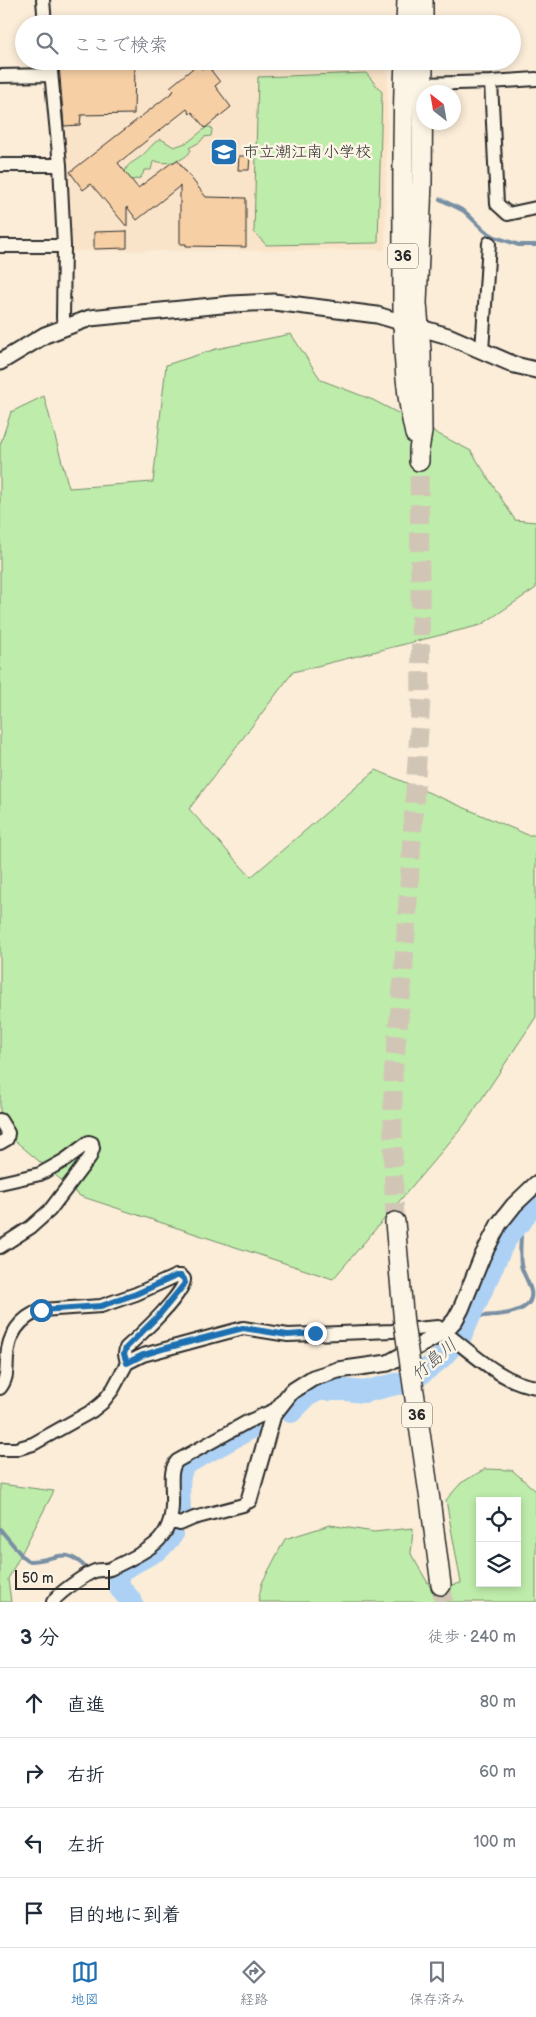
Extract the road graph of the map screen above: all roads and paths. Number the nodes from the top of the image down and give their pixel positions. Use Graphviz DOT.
graph roads {
  1 [pos="43,0"];
  2 [pos="407,0"];
  3 [pos="423,0"];
  4 [pos="44,15"];
  5 [pos="406,15"];
  6 [pos="423,15"];
  7 [pos="51,70"];
  8 [pos="405,70"];
  9 [pos="422,70"];
  10 [pos="51,75"];
  11 [pos="0,76"];
  12 [pos="536,78"];
  13 [pos="491,82"];
  14 [pos="422,84"];
  15 [pos="0,165"];
  16 [pos="60,165"];
  17 [pos="536,208"];
  18 [pos="489,243"];
  19 [pos="0,246"];
  20 [pos="64,246"];
  21 [pos="411,325"];
  22 [pos="66,326"];
  23 [pos="482,351"];
  24 [pos="0,362"];
  25 [pos="536,370"];
  26 [pos="419,455"];
  27 [pos="0,1120"];
  28 [pos="0,1143"];
  29 [pos="0,1182"];
  30 [pos="536,1184"];
  31 [pos="395,1222"];
  32 [pos="0,1247"];
  33 [pos="452,1339"];
  34 [pos="127,1363"];
  35 [pos="536,1386"];
  36 [pos="0,1388"];
  37 [pos="279,1408"];
  38 [pos="0,1449"];
  39 [pos="249,1500"];
  40 [pos="170,1521"];
  41 [pos="441,1585"];
  42 [pos="53,1602"];
  1 -- 4 [label="street"];
  2 -- 5 [label="main road"];
  3 -- 6 [label="main road"];
  7 -- 10 [label="street"];
  8 -- 21 [label="main road, 36"];
  9 -- 14 [label="main road, 36"];
  10 -- 11 [label="street"];
  10 -- 16 [label="street"];
  12 -- 13 [label="street"];
  13 -- 14 [label="street"];
  13 -- 17 [label="street"];
  14 -- 21 [label="main road, 36"];
  15 -- 16 [label="street"];
  16 -- 20 [label="street"];
  18 -- 23 [label="street"];
  19 -- 20 [label="street"];
  20 -- 22 [label="street"];
  21 -- 22 [label="street"];
  21 -- 23 [label="street"];
  21 -- 26 [label="main road, 36"];
  22 -- 24 [label="street"];
  23 -- 25 [label="street"];
  27 -- 28 [label="street"];
  29 -- 32 [label="street"];
  30 -- 33 [label="street"];
  31 -- 41 [label="main road, 36, bridge"];
  33 -- 34 [label="street"];
  33 -- 35 [label="street"];
  33 -- 37 [label="street"];
  34 -- 36 [label="street"];
  34 -- 38 [label="street"];
  37 -- 39 [label="street"];
  37 -- 40 [label="street"];
  39 -- 40 [label="street"];
  40 -- 42 [label="street"];
}
